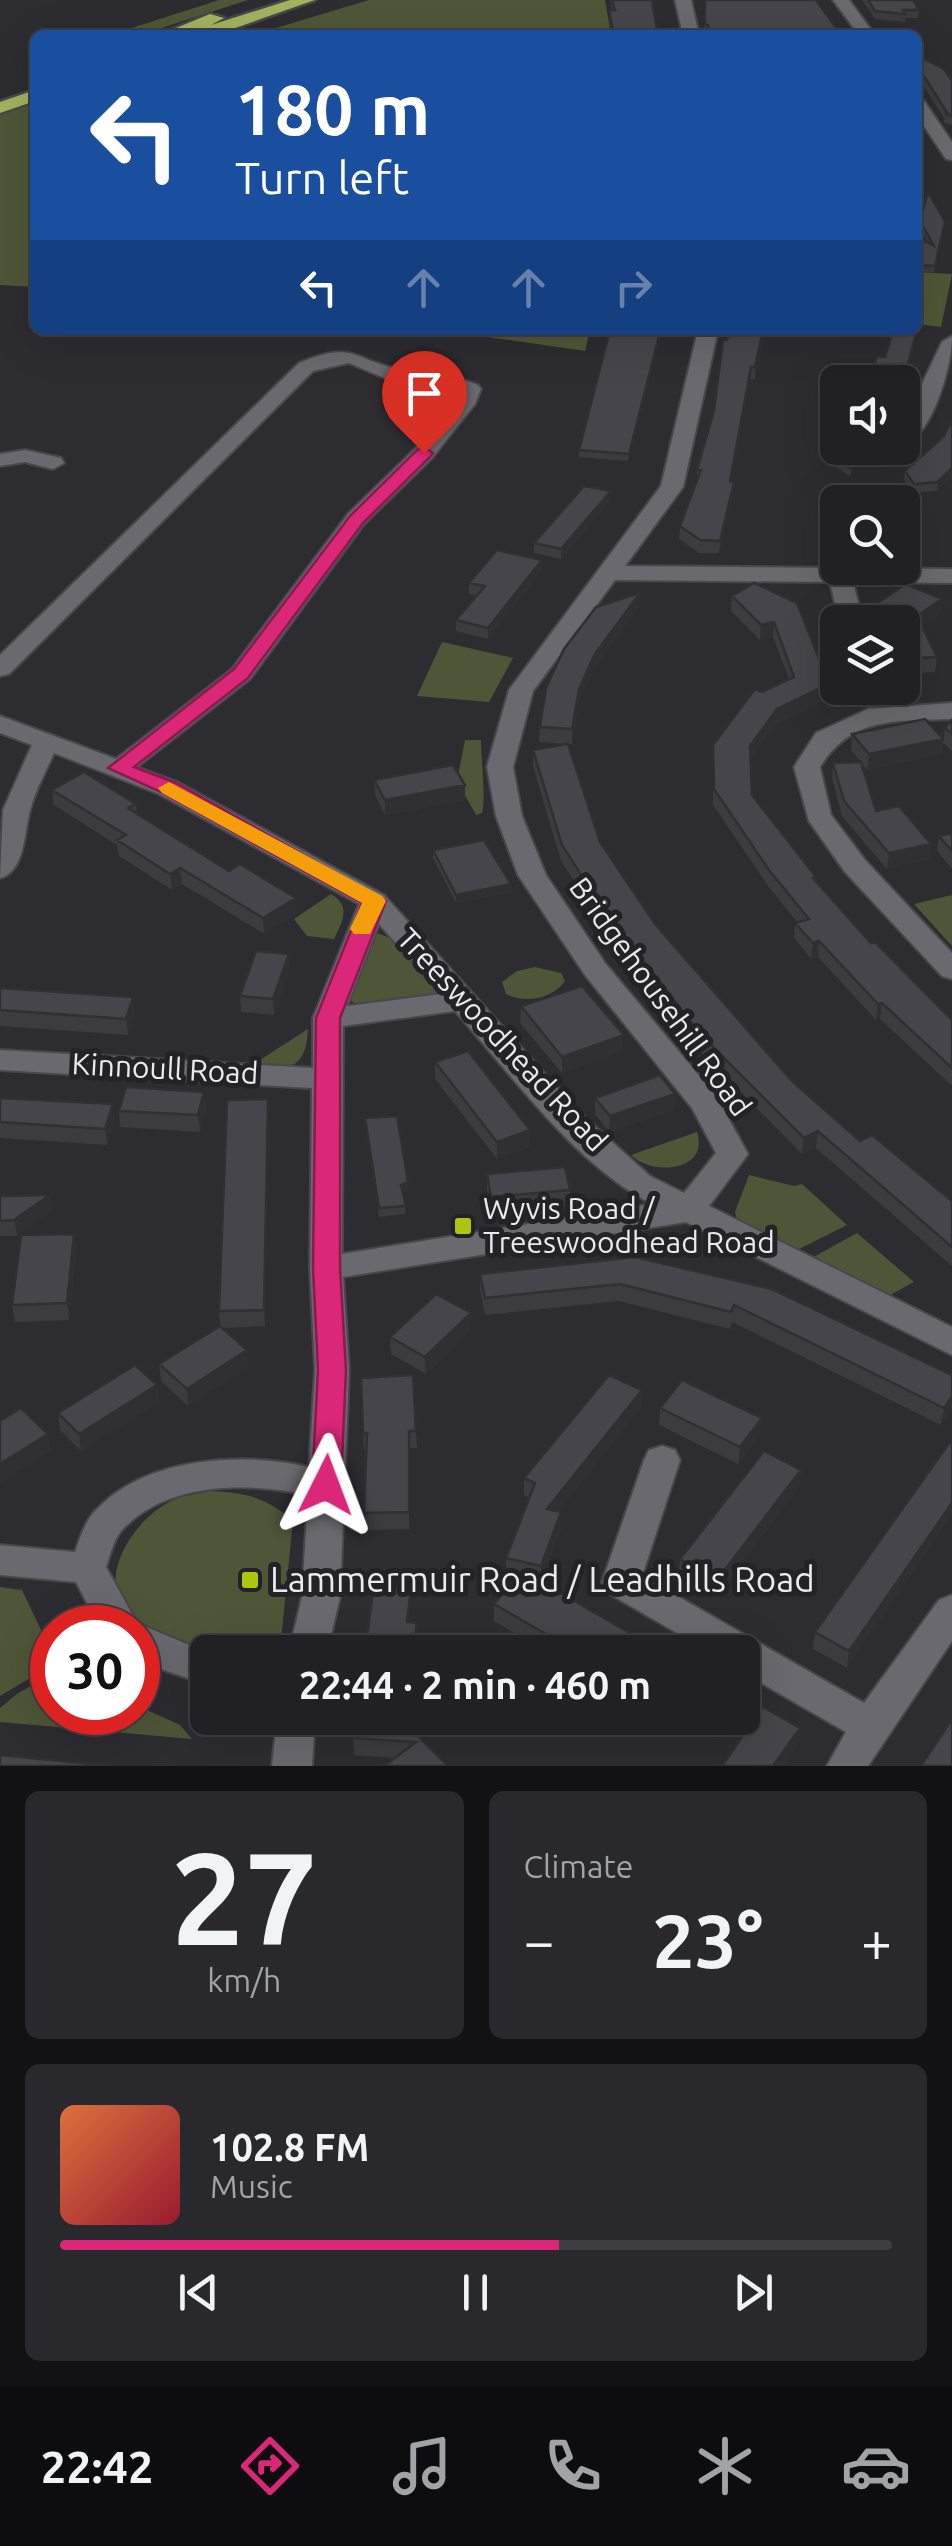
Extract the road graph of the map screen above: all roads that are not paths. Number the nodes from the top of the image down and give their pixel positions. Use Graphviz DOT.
graph roads {
  1 [pos="272,0"];
  2 [pos="306,0"];
  3 [pos="684,0"];
  4 [pos="841,0"];
  5 [pos="182,30"];
  6 [pos="213,30"];
  7 [pos="691,30"];
  8 [pos="862,30"];
  9 [pos="30,83"];
  10 [pos="0,94"];
  11 [pos="30,96"];
  12 [pos="0,108"];
  13 [pos="922,112"];
  14 [pos="951,153"];
  15 [pos="707,335"];
  16 [pos="952,342"];
  17 [pos="920,413"];
  18 [pos="0,460"];
  19 [pos="52,463"];
  20 [pos="607,573"];
  21 [pos="820,575"];
  22 [pos="920,576"];
  23 [pos="952,576"];
  24 [pos="0,669"];
  25 [pos="882,705"];
  26 [pos="916,705"];
  27 [pos="952,712"];
  28 [pos="0,724"];
  29 [pos="46,741"];
  30 [pos="119,768"];
  31 [pos="0,870"];
  32 [pos="374,901"];
  33 [pos="952,970"];
  34 [pos="465,1000"];
  35 [pos="328,1018"];
  36 [pos="0,1060"];
  37 [pos="329,1079"];
  38 [pos="688,1210"];
  39 [pos="326,1268"];
  40 [pos="952,1342"];
  41 [pos="662,1460"];
  42 [pos="326,1485"];
  43 [pos="0,1560"];
  44 [pos="87,1568"];
  45 [pos="107,1605"];
  46 [pos="952,1611"];
  47 [pos="312,1635"];
  48 [pos="160,1653"];
  49 [pos="190,1663"];
  50 [pos="870,1726"];
  51 [pos="295,1735"];
  52 [pos="292,1766"];
  53 [pos="847,1766"];
  1 -- 5 [label="highway"];
  2 -- 6 [label="highway"];
  3 -- 7 [label="street"];
  4 -- 8 [label="street"];
  9 -- 10 [label="highway"];
  11 -- 12 [label="highway"];
  13 -- 14 [label="street"];
  15 -- 20 [label="street, Bridgehousehill Road"];
  16 -- 17 [label="street"];
  18 -- 19 [label="street"];
  20 -- 21 [label="street"];
  20 -- 38 [label="street, Bridgehousehill Road"];
  22 -- 23 [label="street"];
  24 -- 30 [label="street"];
  25 -- 33 [label="street"];
  26 -- 27 [label="street"];
  28 -- 29 [label="street, Treeswoodhead Road"];
  29 -- 30 [label="street, Treeswoodhead Road"];
  29 -- 31 [label="street"];
  30 -- 32 [label="street, Treeswoodhead Road"];
  32 -- 34 [label="street, Treeswoodhead Road"];
  32 -- 35 [label="street"];
  34 -- 35 [label="street"];
  34 -- 38 [label="street, Treeswoodhead Road"];
  35 -- 37 [label="street"];
  36 -- 37 [label="street, Kinnoull Road"];
  37 -- 39 [label="street"];
  38 -- 39 [label="street"];
  38 -- 40 [label="street, Treeswoodhead Road"];
  39 -- 42 [label="street"];
  41 -- 50 [label="street"];
  42 -- 44 [label="street"];
  42 -- 47 [label="street"];
  43 -- 44 [label="street"];
  44 -- 45 [label="street"];
  46 -- 50 [label="street"];
  48 -- 49 [label="street"];
  50 -- 53 [label="street"];
  51 -- 52 [label="street"];
}
